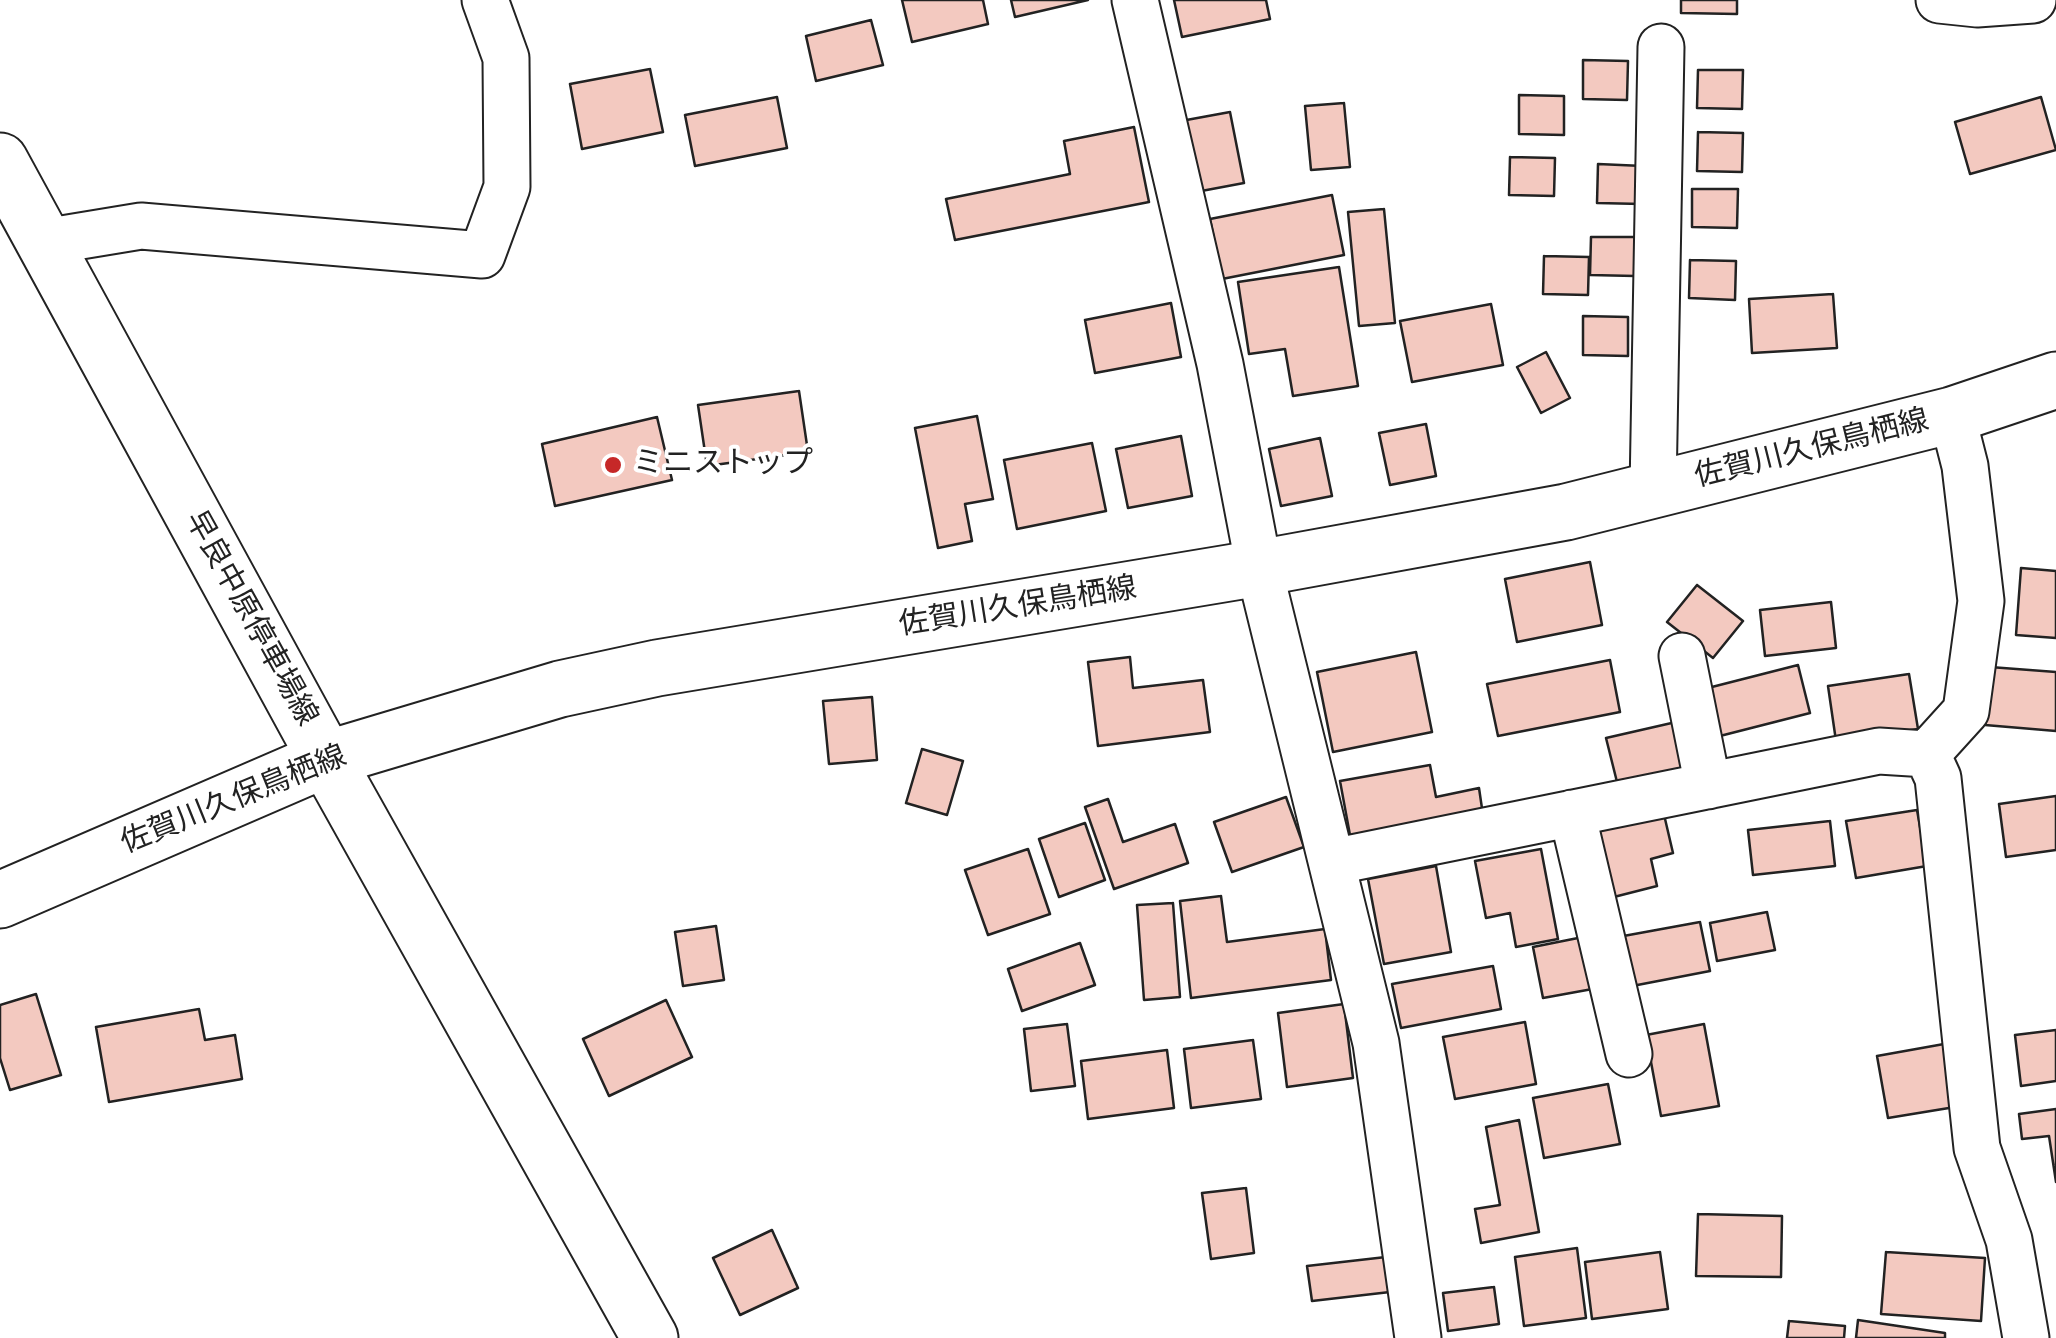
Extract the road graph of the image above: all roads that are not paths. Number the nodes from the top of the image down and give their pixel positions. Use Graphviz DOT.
graph roads {
  1 [pos="485,0"];
  2 [pos="1135,0"];
  3 [pos="1939,0"];
  4 [pos="2033,0"];
  5 [pos="1661,48"];
  6 [pos="0,161"];
  7 [pos="44,242"];
  8 [pos="2056,380"];
  9 [pos="1952,414"];
  10 [pos="1654,490"];
  11 [pos="1260,568"];
  12 [pos="1682,656"];
  13 [pos="1927,754"];
  14 [pos="326,759"];
  15 [pos="1708,786"];
  16 [pos="1572,813"];
  17 [pos="1332,862"];
  18 [pos="0,900"];
  19 [pos="1629,1054"];
  20 [pos="650,1338"];
  21 [pos="1418,1338"];
  22 [pos="2026,1338"];
  1 -- 7 [label="street"];
  2 -- 11 [label="street"];
  3 -- 4 [label="street"];
  5 -- 10 [label="street"];
  6 -- 7 [label="main road, 早良中原停車場線"];
  7 -- 14 [label="main road, 早良中原停車場線"];
  8 -- 9 [label="main road, 佐賀川久保鳥栖線"];
  9 -- 10 [label="main road, 佐賀川久保鳥栖線"];
  9 -- 13 [label="street"];
  10 -- 11 [label="main road, 佐賀川久保鳥栖線"];
  11 -- 14 [label="main road, 佐賀川久保鳥栖線"];
  11 -- 17 [label="street"];
  12 -- 15 [label="street"];
  13 -- 15 [label="street"];
  13 -- 22 [label="street"];
  14 -- 18 [label="main road, 佐賀川久保鳥栖線"];
  14 -- 20 [label="main road, 早良中原停車場線"];
  15 -- 16 [label="street"];
  16 -- 17 [label="street"];
  16 -- 19 [label="street"];
  17 -- 21 [label="street"];
}
